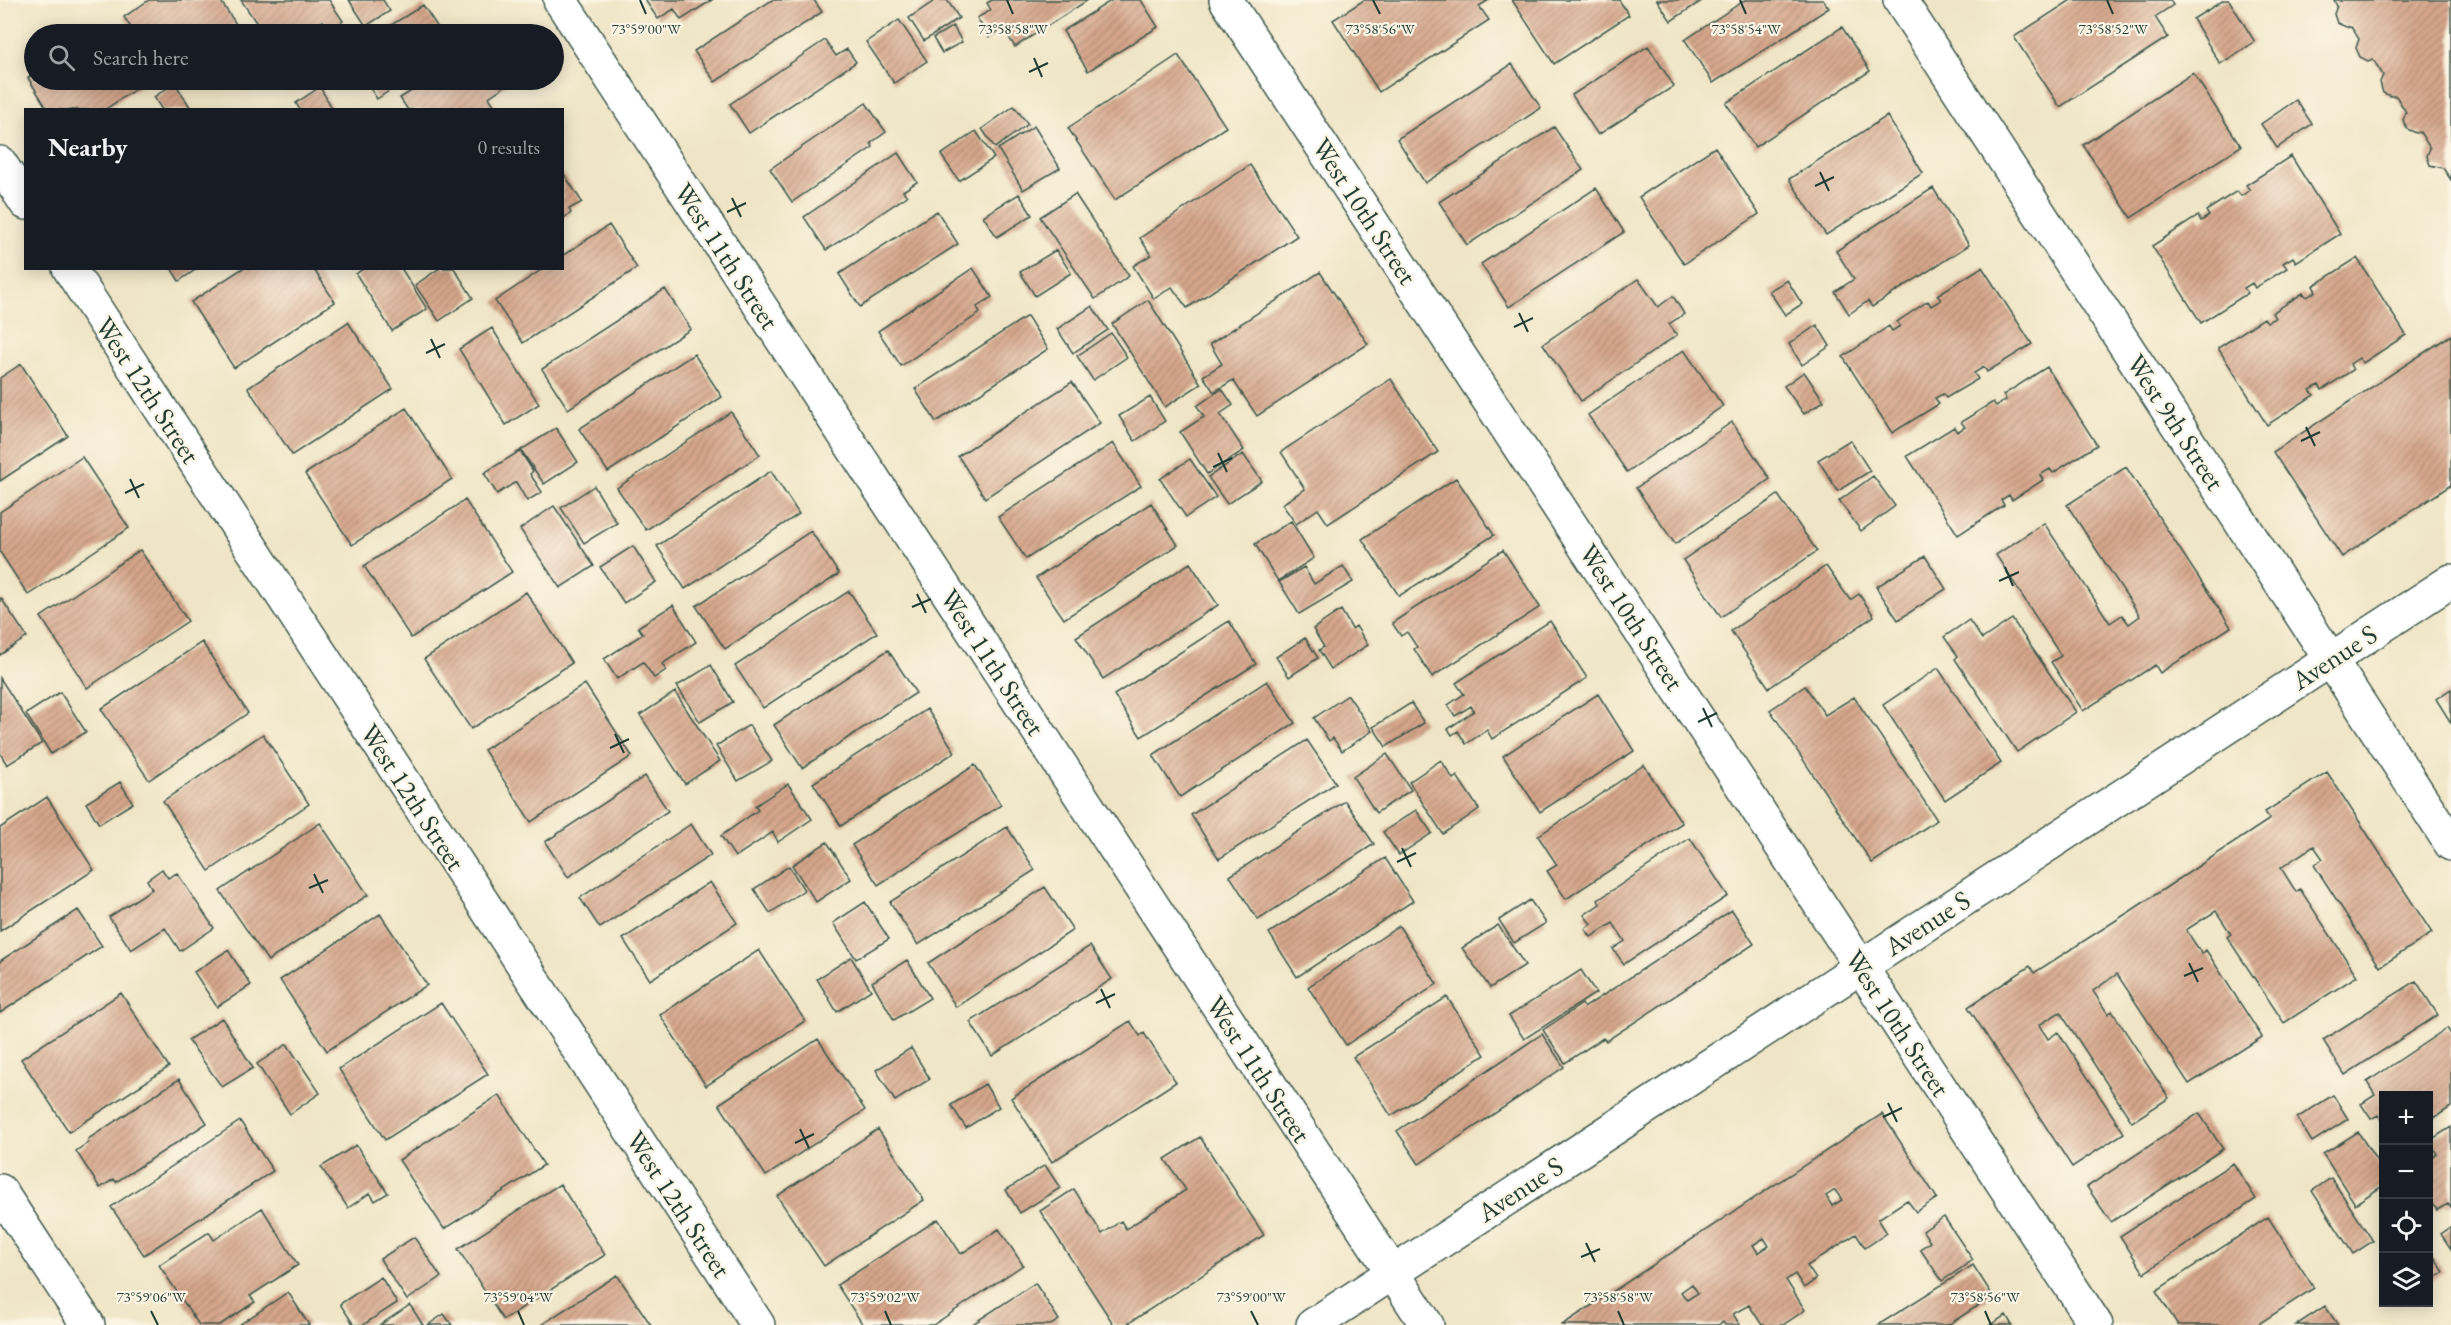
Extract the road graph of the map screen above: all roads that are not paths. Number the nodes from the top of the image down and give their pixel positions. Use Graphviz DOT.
graph roads {
  1 [pos="560,0"];
  2 [pos="1226,0"];
  3 [pos="1899,0"];
  4 [pos="0,164"];
  5 [pos="24,199"];
  6 [pos="70,270"];
  7 [pos="2451,581"];
  8 [pos="2331,659"];
  9 [pos="2451,844"];
  10 [pos="1861,966"];
  11 [pos="0,1191"];
  12 [pos="1392,1272"];
  13 [pos="88,1325"];
  14 [pos="758,1325"];
  15 [pos="1313,1325"];
  16 [pos="1427,1325"];
  17 [pos="2096,1325"];
  1 -- 12 [label="street, West 11th Street"];
  2 -- 10 [label="street, West 10th Street"];
  3 -- 8 [label="street, West 9th Street"];
  4 -- 5 [label="street"];
  6 -- 14 [label="street, West 12th Street"];
  7 -- 8 [label="street, Avenue S"];
  8 -- 9 [label="street, West 9th Street"];
  8 -- 10 [label="street, Avenue S"];
  10 -- 12 [label="street, Avenue S"];
  10 -- 17 [label="street, West 10th Street"];
  11 -- 13 [label="street"];
  12 -- 15 [label="street, Avenue S"];
  12 -- 16 [label="street, West 11th Street"];
}
